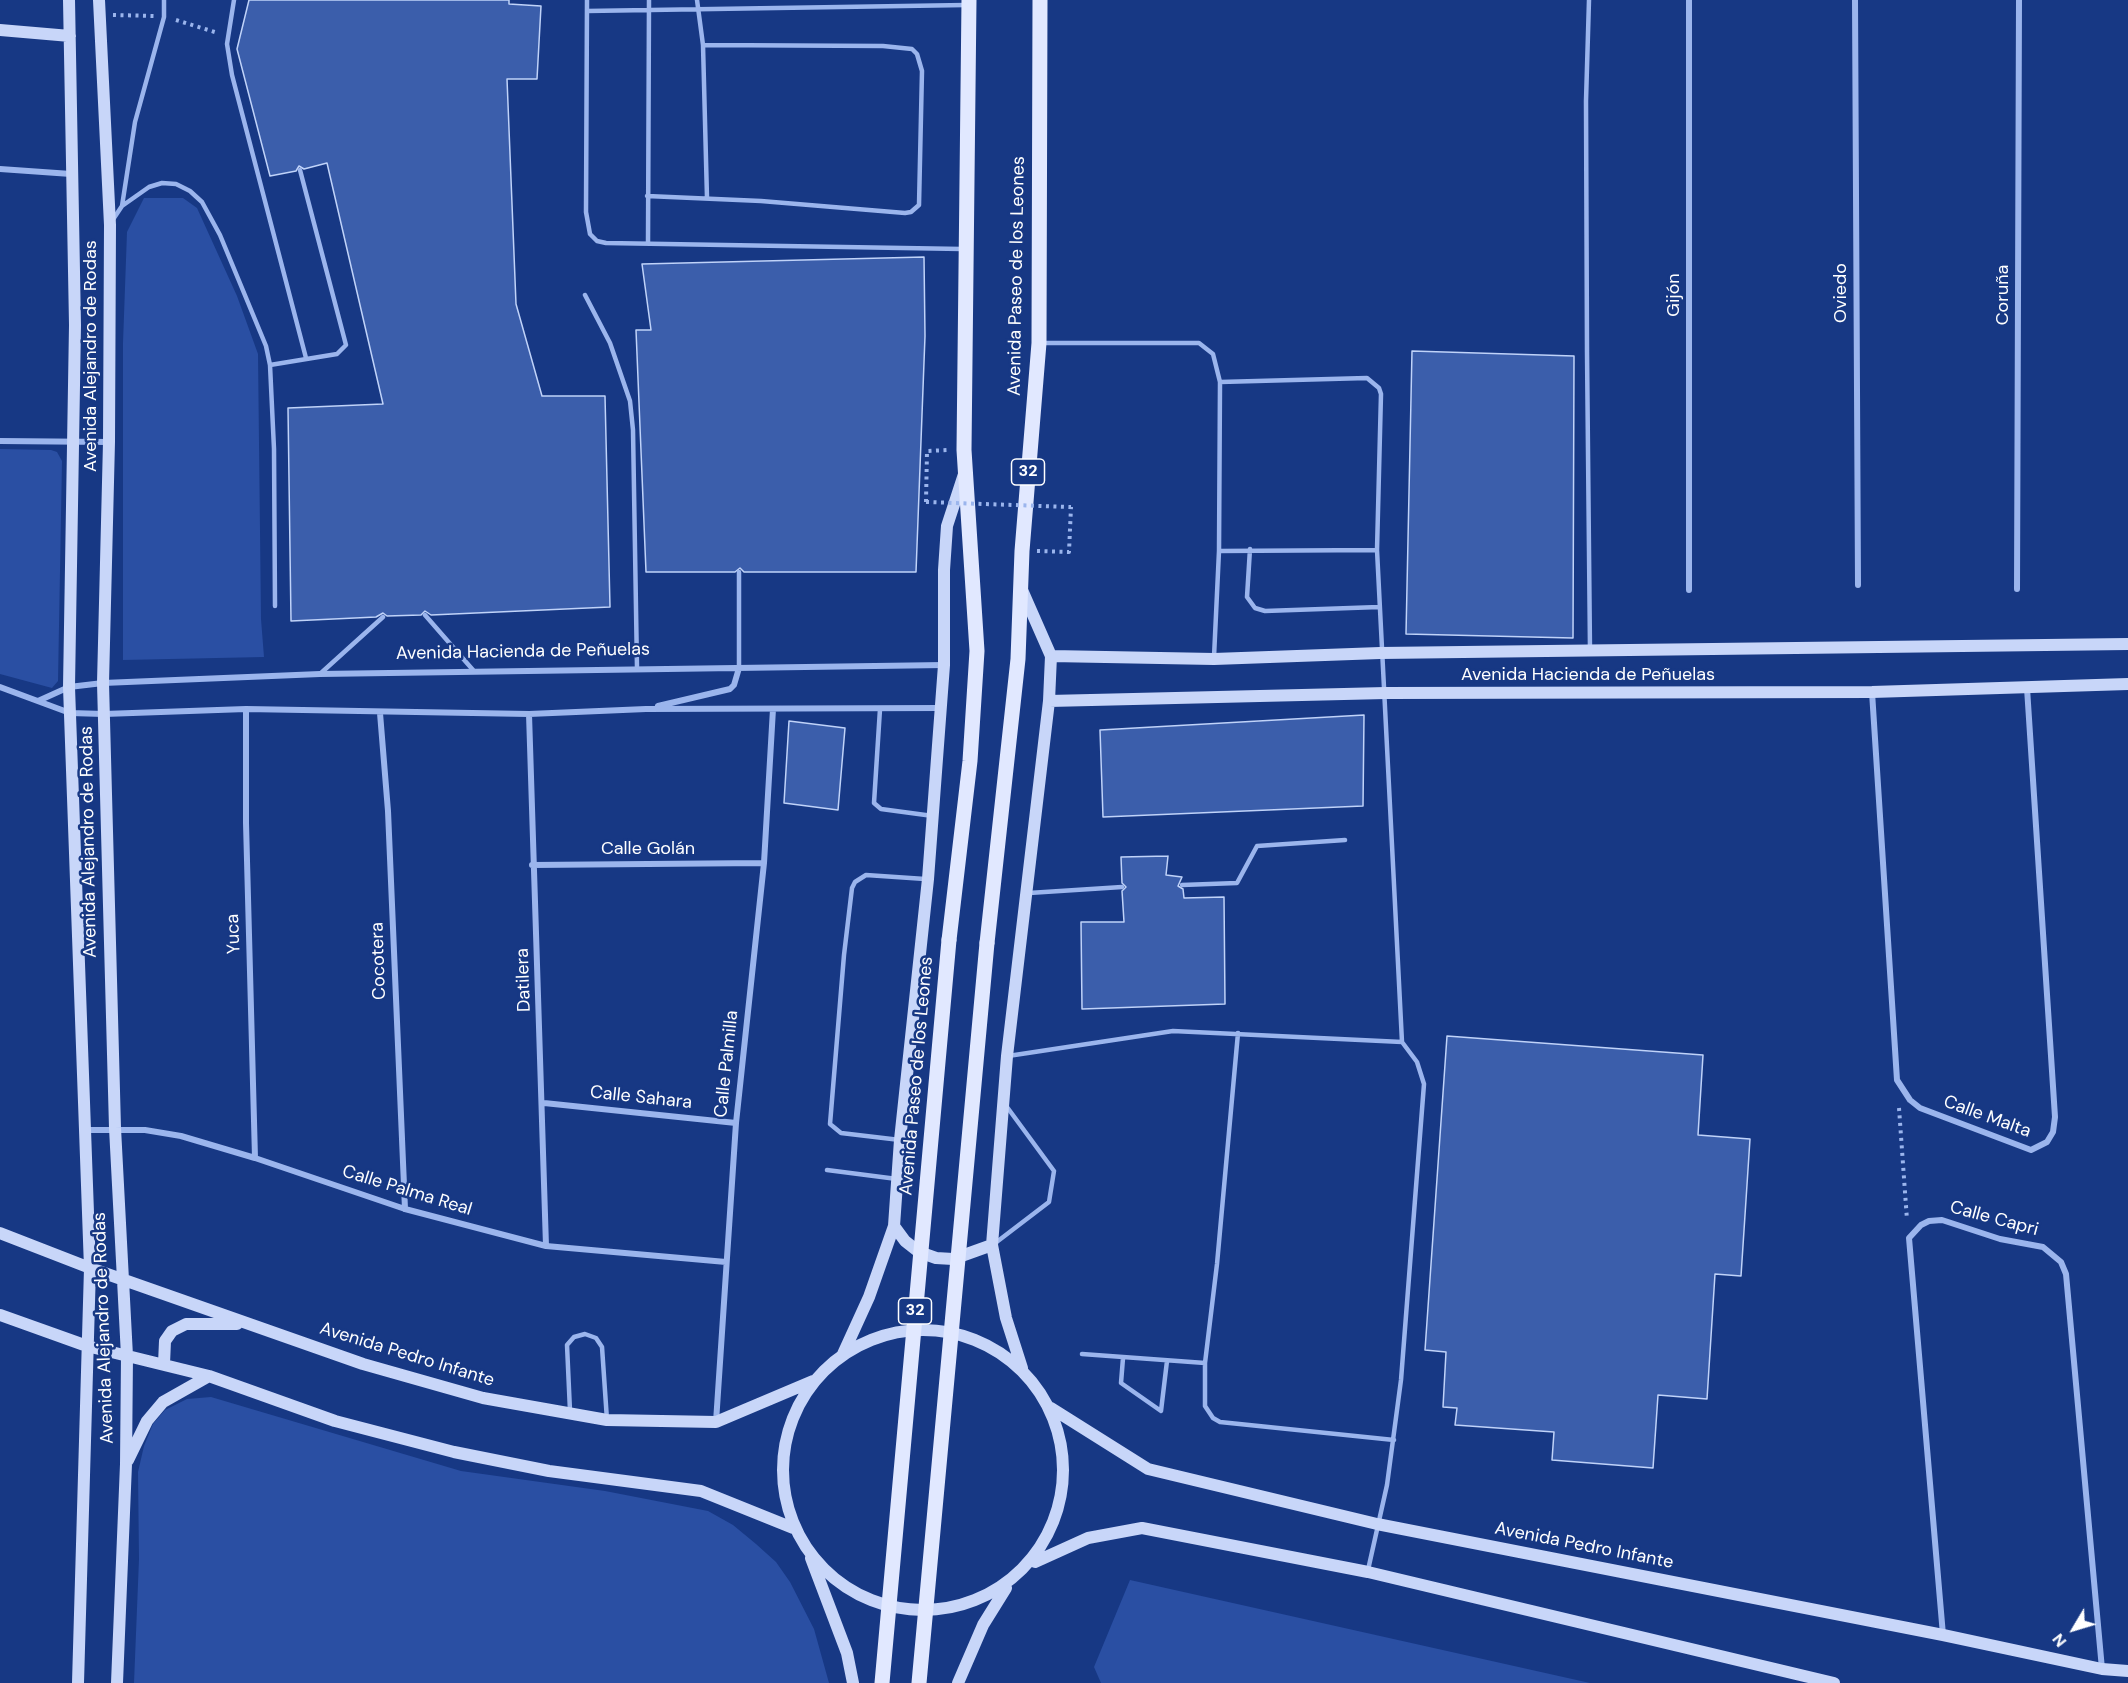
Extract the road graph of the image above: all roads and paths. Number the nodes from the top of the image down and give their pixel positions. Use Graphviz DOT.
graph roads {
  1 [pos="69,0"];
  2 [pos="99,0"];
  3 [pos="164,0"];
  4 [pos="234,0"];
  5 [pos="587,0"];
  6 [pos="649,0"];
  7 [pos="697,0"];
  8 [pos="712,0"];
  9 [pos="1040,0"];
  10 [pos="1589,0"];
  11 [pos="1689,0"];
  12 [pos="1855,0"];
  13 [pos="2019,0"];
  14 [pos="969,2"];
  15 [pos="699,8"];
  16 [pos="713,8"];
  17 [pos="650,9"];
  18 [pos="587,11"];
  19 [pos="99,14"];
  20 [pos="164,17"];
  21 [pos="0,30"];
  22 [pos="227,35"];
  23 [pos="70,36"];
  24 [pos="703,45"];
  25 [pos="0,169"];
  26 [pos="300,170"];
  27 [pos="71,174"];
  28 [pos="647,195"];
  29 [pos="707,198"];
  30 [pos="122,206"];
  31 [pos="110,225"];
  32 [pos="648,243"];
  33 [pos="968,249"];
  34 [pos="585,296"];
  35 [pos="1039,343"];
  36 [pos="306,358"];
  37 [pos="270,365"];
  38 [pos="1220,382"];
  39 [pos="0,441"];
  40 [pos="109,442"];
  41 [pos="73,443"];
  42 [pos="927,451"];
  43 [pos="965,473"];
  44 [pos="1250,549"];
  45 [pos="1377,550"];
  46 [pos="1022,551"];
  47 [pos="1219,551"];
  48 [pos="739,572"];
  49 [pos="1857,585"];
  50 [pos="1021,589"];
  51 [pos="2017,589"];
  52 [pos="1689,590"];
  53 [pos="275,606"];
  54 [pos="1379,607"];
  55 [pos="425,615"];
  56 [pos="383,616"];
  57 [pos="2128,644"];
  58 [pos="1590,650"];
  59 [pos="1380,653"];
  60 [pos="1051,656"];
  61 [pos="1214,659"];
  62 [pos="944,665"];
  63 [pos="637,668"];
  64 [pos="739,668"];
  65 [pos="472,670"];
  66 [pos="320,674"];
  67 [pos="103,683"];
  68 [pos="2128,684"];
  69 [pos="0,687"];
  70 [pos="69,687"];
  71 [pos="2027,688"];
  72 [pos="1872,692"];
  73 [pos="1386,693"];
  74 [pos="38,700"];
  75 [pos="1049,701"];
  76 [pos="940,708"];
  77 [pos="246,709"];
  78 [pos="646,709"];
  79 [pos="773,709"];
  80 [pos="880,709"];
  81 [pos="70,713"];
  82 [pos="380,713"];
  83 [pos="104,714"];
  84 [pos="529,714"];
  85 [pos="933,816"];
  86 [pos="1345,840"];
  87 [pos="764,863"];
  88 [pos="532,865"];
  89 [pos="928,879"];
  90 [pos="1182,885"];
  91 [pos="1122,888"];
  92 [pos="1026,893"];
  93 [pos="1238,1033"];
  94 [pos="1402,1042"];
  95 [pos="1007,1056"];
  96 [pos="1897,1080"];
  97 [pos="544,1103"];
  98 [pos="1003,1103"];
  99 [pos="736,1122"];
  100 [pos="115,1128"];
  101 [pos="85,1130"];
  102 [pos="900,1140"];
  103 [pos="255,1158"];
  104 [pos="827,1170"];
  105 [pos="897,1179"];
  106 [pos="405,1209"];
  107 [pos="894,1227"];
  108 [pos="0,1233"];
  109 [pos="1909,1238"];
  110 [pos="992,1245"];
  111 [pos="546,1246"];
  112 [pos="726,1262"];
  113 [pos="90,1268"];
  114 [pos="123,1280"];
  115 [pos="0,1315"];
  116 [pos="253,1325"];
  117 [pos="87,1346"];
  118 [pos="843,1354"];
  119 [pos="1082,1354"];
  120 [pos="126,1356"];
  121 [pos="1123,1358"];
  122 [pos="1167,1361"];
  123 [pos="164,1364"];
  124 [pos="1205,1364"];
  125 [pos="1022,1368"];
  126 [pos="209,1376"];
  127 [pos="813,1381"];
  128 [pos="1051,1407"];
  129 [pos="570,1414"];
  130 [pos="607,1420"];
  131 [pos="716,1422"];
  132 [pos="1394,1440"];
  133 [pos="126,1464"];
  134 [pos="1377,1524"];
  135 [pos="793,1527"];
  136 [pos="808,1551"];
  137 [pos="1035,1562"];
  138 [pos="1368,1572"];
  139 [pos="1006,1588"];
  140 [pos="1943,1635"];
  141 [pos="2102,1669"];
  142 [pos="2128,1671"];
  143 [pos="78,1683"];
  144 [pos="117,1683"];
  145 [pos="854,1683"];
  146 [pos="882,1683"];
  147 [pos="919,1683"];
  148 [pos="958,1683"];
  149 [pos="1834,1683"];
  1 -- 23 [label="street, Avenida Alejandro de Rodas"];
  2 -- 19 [label="street, Avenida Alejandro de Rodas"];
  3 -- 20 [label="lane"];
  4 -- 22 [label="lane"];
  5 -- 18 [label="lane"];
  6 -- 17 [label="lane"];
  7 -- 15 [label="lane"];
  8 -- 16 [label="lane"];
  9 -- 35 [label="main road, Avenida Paseo de los Leones / 32"];
  10 -- 58 [label="lane"];
  11 -- 52 [label="street, Gijón"];
  12 -- 49 [label="street, Oviedo"];
  13 -- 51 [label="street, Coruña"];
  14 -- 16 [label="lane"];
  14 -- 33 [label="main road, Avenida Paseo de los Leones / 32"];
  15 -- 16 [label="lane"];
  15 -- 17 [label="lane"];
  15 -- 24 [label="lane"];
  17 -- 18 [label="lane"];
  17 -- 28 [label="lane"];
  18 -- 32 [label="lane"];
  19 -- 20 [label="path"];
  19 -- 31 [label="street, Avenida Alejandro de Rodas"];
  20 -- 22 [label="path"];
  20 -- 30 [label="lane"];
  21 -- 23 [label="street"];
  22 -- 36 [label="lane"];
  23 -- 27 [label="street, Avenida Alejandro de Rodas"];
  24 -- 29 [label="lane"];
  24 -- 29 [label="lane"];
  25 -- 27 [label="street"];
  26 -- 36 [label="lane"];
  27 -- 41 [label="street, Avenida Alejandro de Rodas"];
  28 -- 29 [label="lane"];
  28 -- 32 [label="lane"];
  30 -- 31 [label="lane"];
  30 -- 37 [label="lane"];
  31 -- 40 [label="street, Avenida Alejandro de Rodas"];
  32 -- 33 [label="lane"];
  33 -- 43 [label="main road, Avenida Paseo de los Leones / 32"];
  34 -- 63 [label="lane"];
  35 -- 38 [label="lane"];
  35 -- 46 [label="main road, Avenida Paseo de los Leones / 32"];
  36 -- 37 [label="lane"];
  37 -- 53 [label="lane"];
  38 -- 45 [label="lane"];
  38 -- 47 [label="lane"];
  39 -- 41 [label="street"];
  40 -- 41 [label="street"];
  40 -- 67 [label="street, Avenida Alejandro de Rodas"];
  41 -- 70 [label="street, Avenida Alejandro de Rodas"];
  42 -- 46 [label="path, bridge"];
  43 -- 62 [label="street, Avenida Paseo de los Leones"];
  43 -- 146 [label="main road, Avenida Paseo de los Leones / 32, bridge"];
  44 -- 45 [label="lane"];
  44 -- 47 [label="lane"];
  44 -- 54 [label="lane"];
  45 -- 54 [label="lane"];
  46 -- 50 [label="main road, Avenida Paseo de los Leones / 32"];
  47 -- 61 [label="lane"];
  48 -- 64 [label="lane"];
  50 -- 60 [label="street, Avenida Paseo de los Leones"];
  50 -- 147 [label="main road, Avenida Paseo de los Leones / 32, bridge"];
  54 -- 59 [label="lane"];
  55 -- 65 [label="lane"];
  56 -- 66 [label="lane"];
  57 -- 58 [label="street, Avenida Hacienda de Peñuelas"];
  58 -- 59 [label="street, Avenida Hacienda de Peñuelas"];
  59 -- 61 [label="street, Avenida Hacienda de Peñuelas"];
  59 -- 73 [label="lane"];
  60 -- 61 [label="street, Avenida Hacienda de Peñuelas"];
  60 -- 75 [label="street, Avenida Paseo de los Leones"];
  62 -- 64 [label="street, Avenida Hacienda de Peñuelas"];
  62 -- 76 [label="street, Avenida Paseo de los Leones"];
  63 -- 64 [label="street, Avenida Hacienda de Peñuelas"];
  63 -- 65 [label="street, Avenida Hacienda de Peñuelas"];
  64 -- 78 [label="street"];
  65 -- 66 [label="street, Avenida Hacienda de Peñuelas"];
  66 -- 67 [label="street, Avenida Hacienda de Peñuelas"];
  67 -- 70 [label="street, Avenida Hacienda de Peñuelas"];
  67 -- 83 [label="street, Avenida Alejandro de Rodas"];
  68 -- 71 [label="street, Avenida Hacienda de Peñuelas"];
  69 -- 74 [label="street"];
  70 -- 74 [label="street, Avenida Hacienda de Peñuelas"];
  70 -- 81 [label="street, Avenida Alejandro de Rodas"];
  71 -- 72 [label="street, Avenida Hacienda de Peñuelas"];
  71 -- 96 [label="street, Calle Malta"];
  72 -- 73 [label="street, Avenida Hacienda de Peñuelas"];
  72 -- 96 [label="street"];
  73 -- 75 [label="street, Avenida Hacienda de Peñuelas"];
  73 -- 94 [label="lane"];
  74 -- 81 [label="street"];
  75 -- 92 [label="street, Avenida Paseo de los Leones"];
  76 -- 80 [label="street"];
  76 -- 85 [label="street, Avenida Paseo de los Leones"];
  77 -- 82 [label="street"];
  77 -- 83 [label="street"];
  77 -- 103 [label="street, Yuca"];
  78 -- 79 [label="street"];
  78 -- 84 [label="street"];
  79 -- 80 [label="street"];
  79 -- 87 [label="street, Calle Palmilla"];
  80 -- 85 [label="lane"];
  81 -- 83 [label="street"];
  81 -- 101 [label="street, Avenida Alejandro de Rodas"];
  82 -- 84 [label="street"];
  82 -- 106 [label="street, Cocotera"];
  83 -- 100 [label="street, Avenida Alejandro de Rodas"];
  84 -- 88 [label="street, Datilera"];
  85 -- 89 [label="street, Avenida Paseo de los Leones"];
  86 -- 90 [label="lane"];
  87 -- 88 [label="street, Calle Golán"];
  87 -- 99 [label="street, Calle Palmilla"];
  88 -- 97 [label="street, Datilera"];
  89 -- 102 [label="street, Avenida Paseo de los Leones"];
  89 -- 102 [label="lane"];
  91 -- 92 [label="lane"];
  92 -- 95 [label="street, Avenida Paseo de los Leones"];
  93 -- 94 [label="lane"];
  93 -- 95 [label="lane"];
  93 -- 124 [label="lane"];
  94 -- 132 [label="lane"];
  95 -- 98 [label="street, Avenida Paseo de los Leones"];
  96 -- 109 [label="path"];
  97 -- 99 [label="street, Calle Sahara"];
  97 -- 111 [label="street, Datilera"];
  98 -- 110 [label="street, Avenida Paseo de los Leones"];
  98 -- 110 [label="lane"];
  99 -- 112 [label="street, Calle Palmilla"];
  100 -- 101 [label="street, Calle Palma Real"];
  100 -- 103 [label="street, Calle Palma Real"];
  100 -- 114 [label="street, Avenida Alejandro de Rodas"];
  101 -- 113 [label="street, Avenida Alejandro de Rodas"];
  102 -- 105 [label="street, Avenida Paseo de los Leones"];
  103 -- 106 [label="street, Calle Palma Real"];
  104 -- 105 [label="lane"];
  105 -- 107 [label="street, Avenida Paseo de los Leones"];
  106 -- 111 [label="street, Calle Palma Real"];
  107 -- 110 [label="street"];
  107 -- 118 [label="street, Avenida Paseo de los Leones"];
  108 -- 113 [label="street, Avenida Pedro Infante"];
  109 -- 140 [label="street"];
  109 -- 141 [label="street, Calle Capri"];
  110 -- 125 [label="street, Avenida Paseo de los Leones"];
  111 -- 112 [label="street, Calle Palma Real"];
  112 -- 131 [label="street, Calle Palmilla"];
  113 -- 114 [label="street, Avenida Pedro Infante"];
  113 -- 117 [label="street, Avenida Alejandro de Rodas"];
  114 -- 116 [label="street, Avenida Pedro Infante"];
  114 -- 120 [label="street, Avenida Alejandro de Rodas"];
  115 -- 117 [label="street"];
  116 -- 123 [label="street"];
  116 -- 129 [label="street, Avenida Pedro Infante"];
  117 -- 120 [label="street"];
  117 -- 143 [label="street, Avenida Alejandro de Rodas"];
  118 -- 125 [label="street"];
  118 -- 127 [label="street"];
  119 -- 121 [label="lane"];
  120 -- 123 [label="street"];
  120 -- 133 [label="street, Avenida Alejandro de Rodas"];
  121 -- 122 [label="lane"];
  121 -- 122 [label="lane"];
  122 -- 124 [label="lane"];
  123 -- 126 [label="street"];
  124 -- 132 [label="lane"];
  125 -- 128 [label="street"];
  126 -- 133 [label="street"];
  126 -- 135 [label="street"];
  127 -- 131 [label="street, Avenida Pedro Infante"];
  127 -- 135 [label="street"];
  128 -- 134 [label="street, Avenida Pedro Infante"];
  128 -- 137 [label="street"];
  129 -- 130 [label="street, Avenida Pedro Infante"];
  129 -- 130 [label="lane"];
  130 -- 131 [label="street, Avenida Pedro Infante"];
  132 -- 134 [label="lane"];
  133 -- 144 [label="street, Avenida Alejandro de Rodas"];
  134 -- 138 [label="lane"];
  134 -- 140 [label="street, Avenida Pedro Infante"];
  135 -- 136 [label="street"];
  136 -- 139 [label="street"];
  136 -- 145 [label="street"];
  137 -- 138 [label="street"];
  137 -- 139 [label="street"];
  138 -- 149 [label="street"];
  139 -- 148 [label="street"];
  140 -- 141 [label="street, Avenida Pedro Infante"];
  141 -- 142 [label="street, Avenida Pedro Infante"];
}
